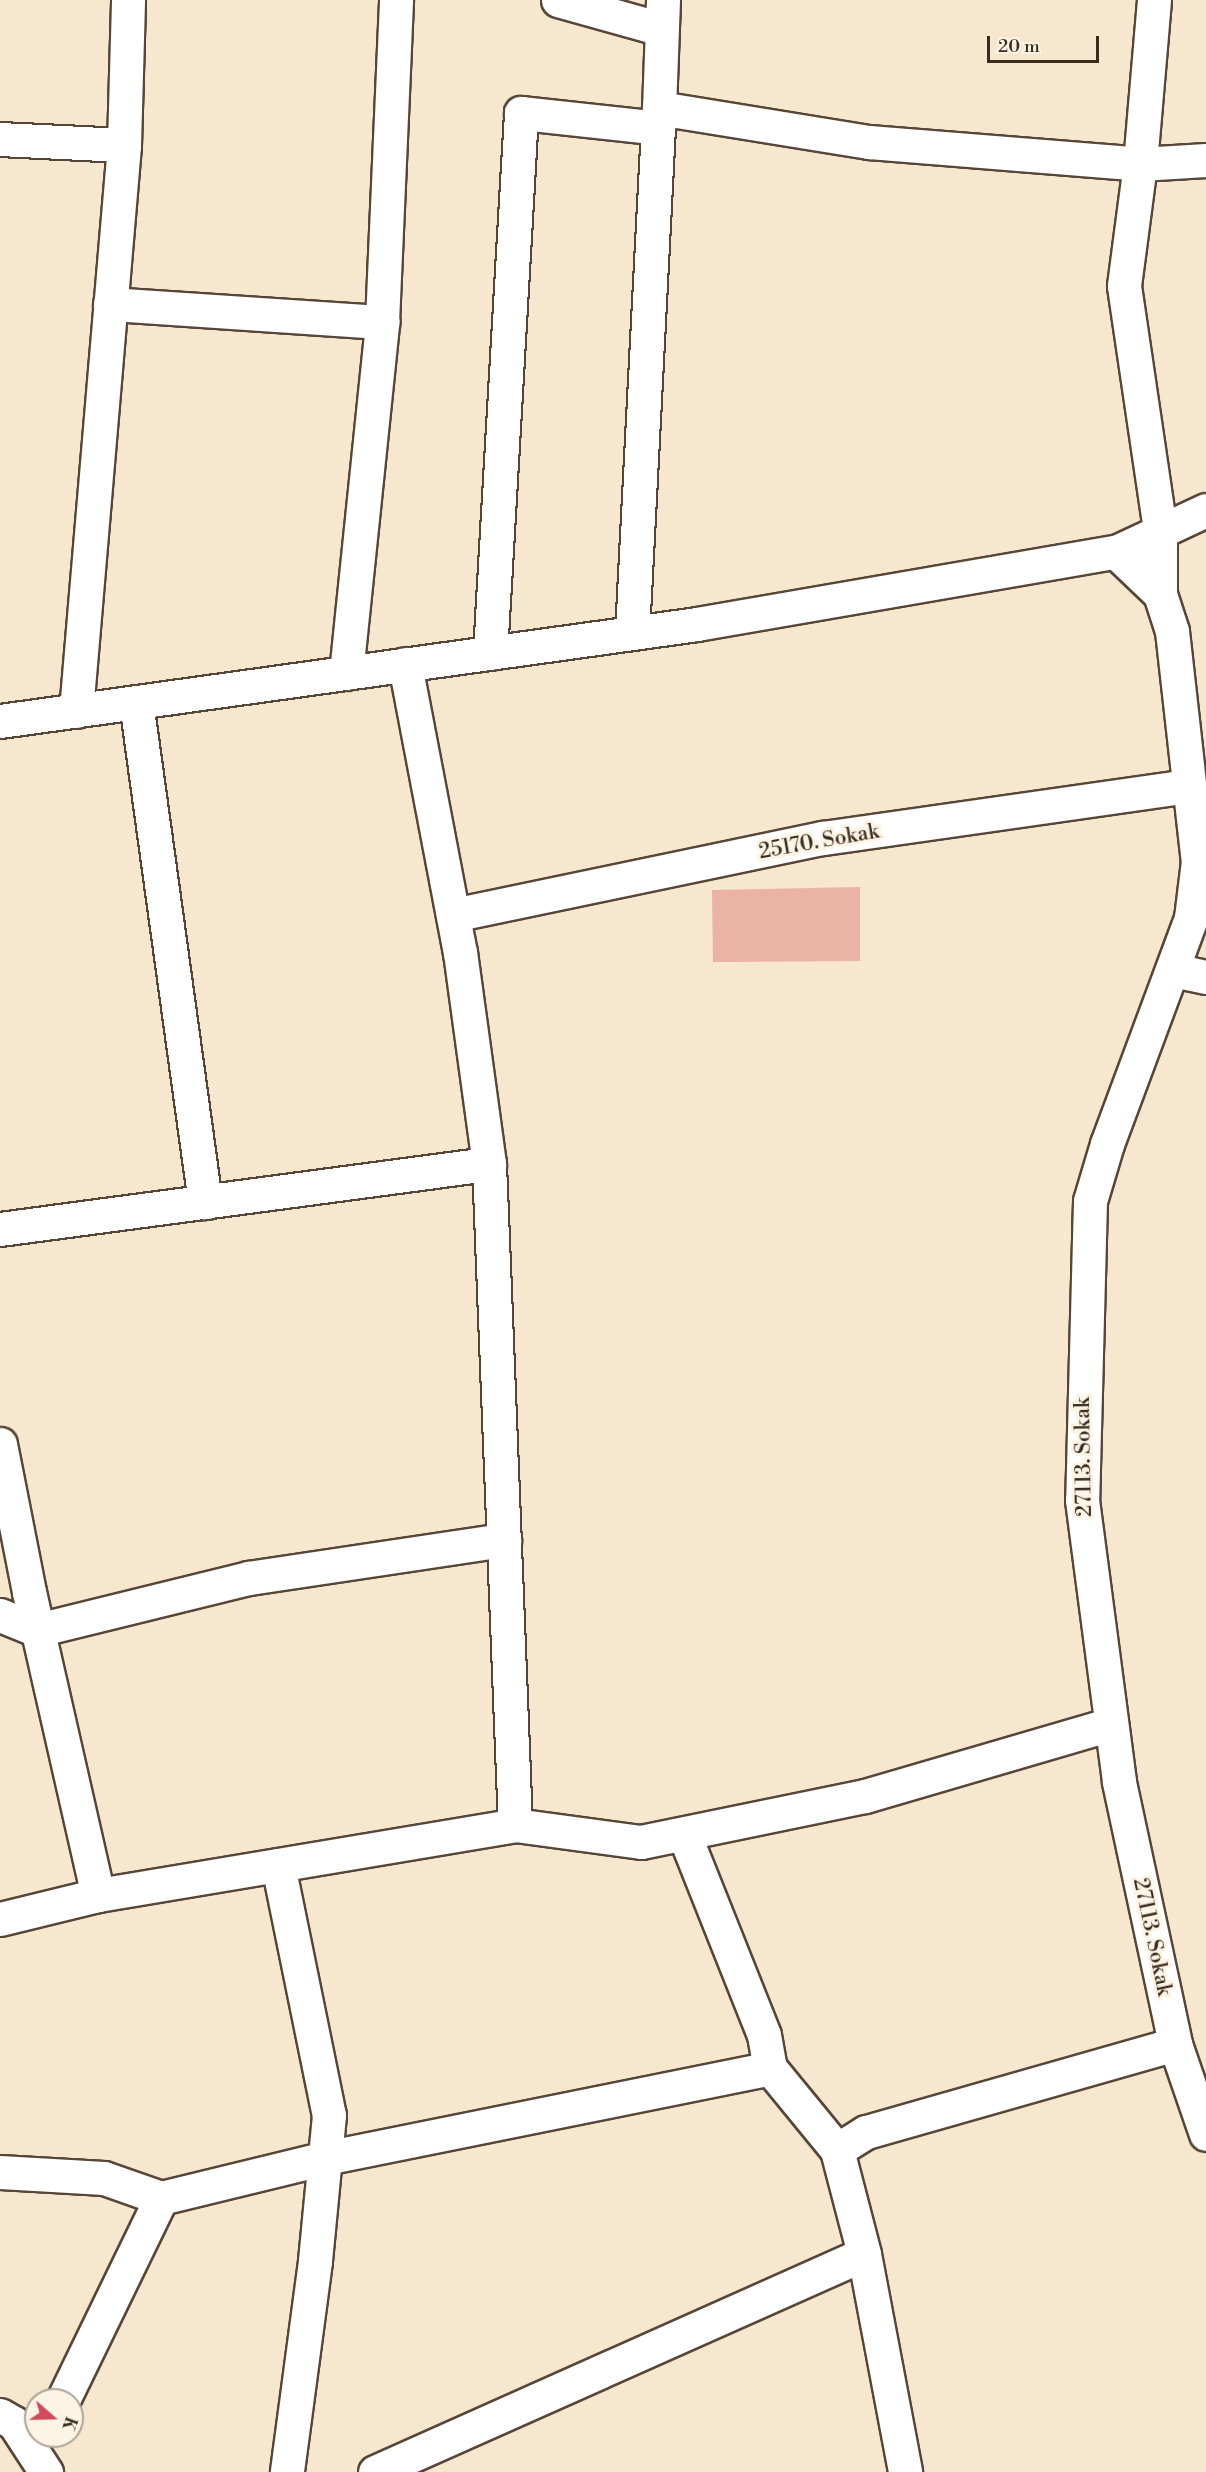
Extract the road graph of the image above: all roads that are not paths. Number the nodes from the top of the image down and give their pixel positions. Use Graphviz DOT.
graph roads {
  1 [pos="128,0"];
  2 [pos="396,0"];
  3 [pos="558,0"];
  4 [pos="1154,0"];
  5 [pos="662,14"];
  6 [pos="658,118"];
  7 [pos="0,139"];
  8 [pos="124,146"];
  9 [pos="1206,160"];
  10 [pos="1140,164"];
  11 [pos="110,304"];
  12 [pos="382,322"];
  13 [pos="1206,510"];
  14 [pos="1160,531"];
  15 [pos="1116,552"];
  16 [pos="1160,594"];
  17 [pos="632,633"];
  18 [pos="490,652"];
  19 [pos="405,664"];
  20 [pos="346,673"];
  21 [pos="136,702"];
  22 [pos="76,711"];
  23 [pos="0,721"];
  24 [pos="1195,797"];
  25 [pos="453,915"];
  26 [pos="1173,970"];
  27 [pos="1206,977"];
  28 [pos="489,1164"];
  29 [pos="205,1202"];
  30 [pos="0,1228"];
  31 [pos="0,1444"];
  32 [pos="504,1540"];
  33 [pos="0,1615"];
  34 [pos="37,1630"];
  35 [pos="1111,1724"];
  36 [pos="515,1825"];
  37 [pos="684,1834"];
  38 [pos="278,1865"];
  39 [pos="98,1895"];
  40 [pos="0,1919"];
  41 [pos="1188,2058"];
  42 [pos="770,2068"];
  43 [pos="1206,2134"];
  44 [pos="837,2150"];
  45 [pos="325,2158"];
  46 [pos="0,2172"];
  47 [pos="161,2198"];
  48 [pos="864,2254"];
  49 [pos="69,2388"];
  50 [pos="0,2415"];
  51 [pos="43,2455"];
  52 [pos="287,2472"];
  53 [pos="375,2472"];
  54 [pos="905,2472"];
  1 -- 8 [label="street"];
  2 -- 12 [label="street"];
  3 -- 5 [label="street"];
  4 -- 10 [label="street"];
  5 -- 6 [label="street"];
  6 -- 10 [label="street"];
  6 -- 17 [label="street"];
  6 -- 18 [label="street"];
  7 -- 8 [label="street"];
  8 -- 11 [label="street"];
  9 -- 10 [label="street"];
  10 -- 14 [label="street"];
  11 -- 12 [label="street"];
  11 -- 22 [label="street"];
  12 -- 20 [label="street"];
  13 -- 14 [label="street"];
  14 -- 15 [label="street"];
  14 -- 16 [label="street"];
  15 -- 16 [label="street"];
  15 -- 17 [label="street"];
  16 -- 24 [label="street, 27113. Sokak"];
  17 -- 18 [label="street"];
  18 -- 19 [label="street"];
  19 -- 20 [label="street"];
  19 -- 25 [label="street"];
  20 -- 21 [label="street"];
  21 -- 22 [label="street"];
  21 -- 29 [label="street"];
  22 -- 23 [label="street"];
  24 -- 25 [label="street, 25170. Sokak"];
  24 -- 26 [label="street, 27113. Sokak"];
  25 -- 28 [label="street"];
  26 -- 27 [label="street"];
  26 -- 35 [label="street, 27113. Sokak"];
  28 -- 29 [label="street"];
  28 -- 32 [label="street"];
  29 -- 30 [label="street"];
  31 -- 34 [label="street"];
  32 -- 34 [label="street"];
  32 -- 36 [label="street"];
  33 -- 34 [label="street"];
  34 -- 39 [label="street"];
  35 -- 37 [label="street"];
  35 -- 41 [label="street, 27113. Sokak"];
  36 -- 37 [label="street"];
  36 -- 38 [label="street"];
  37 -- 42 [label="street"];
  38 -- 39 [label="street"];
  38 -- 45 [label="street"];
  39 -- 40 [label="street"];
  41 -- 43 [label="street, 27113. Sokak"];
  41 -- 44 [label="street"];
  42 -- 44 [label="street"];
  42 -- 45 [label="street"];
  44 -- 48 [label="street"];
  45 -- 47 [label="street"];
  45 -- 52 [label="street"];
  46 -- 47 [label="street"];
  47 -- 49 [label="street"];
  48 -- 53 [label="street"];
  48 -- 54 [label="street"];
  50 -- 51 [label="street"];
}
